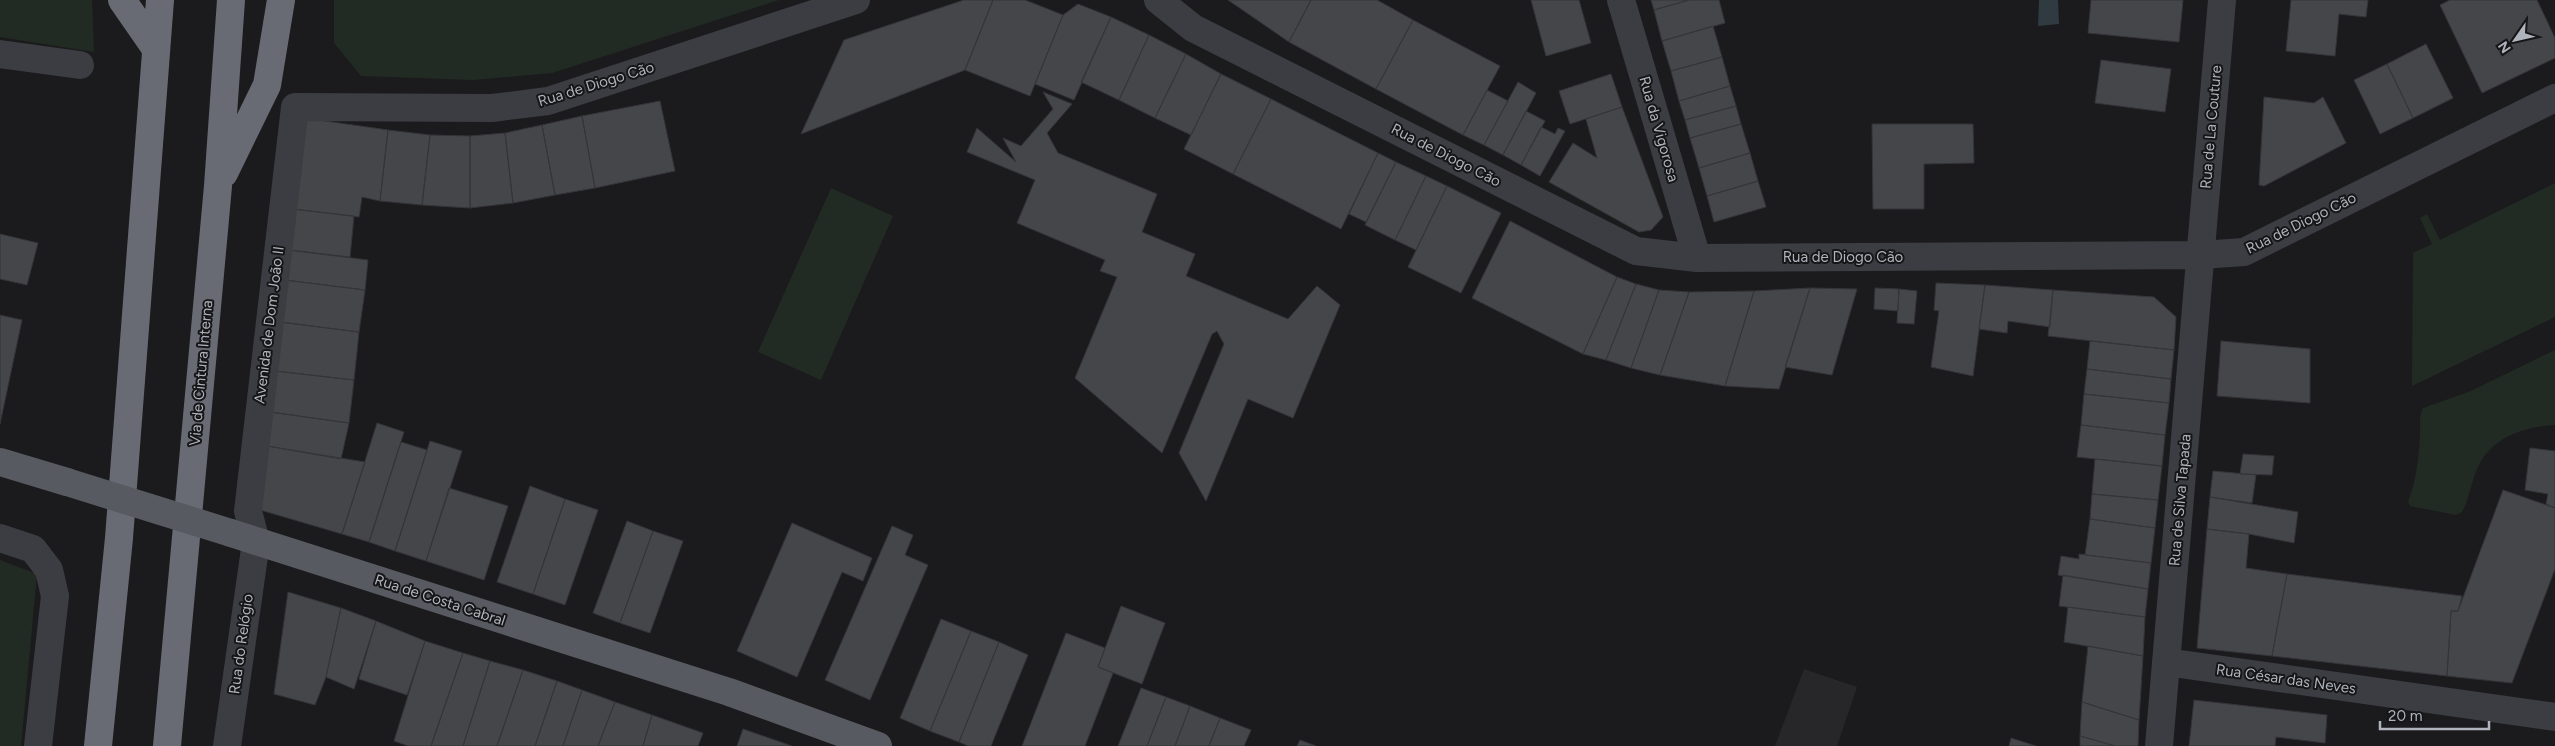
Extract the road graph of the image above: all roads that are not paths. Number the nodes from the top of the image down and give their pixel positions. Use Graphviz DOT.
graph roads {
  1 [pos="122,0"];
  2 [pos="160,0"];
  3 [pos="230,0"];
  4 [pos="281,0"];
  5 [pos="856,0"];
  6 [pos="1158,0"];
  7 [pos="1621,0"];
  8 [pos="2222,0"];
  9 [pos="156,49"];
  10 [pos="0,54"];
  11 [pos="80,65"];
  12 [pos="2555,98"];
  13 [pos="295,107"];
  14 [pos="218,186"];
  15 [pos="2202,255"];
  16 [pos="1697,258"];
  17 [pos="0,462"];
  18 [pos="0,538"];
  19 [pos="244,538"];
  20 [pos="2166,662"];
  21 [pos="2555,717"];
  22 [pos="38,746"];
  23 [pos="98,746"];
  24 [pos="167,746"];
  25 [pos="227,746"];
  26 [pos="878,746"];
  27 [pos="2159,746"];
  1 -- 9 [label="highway"];
  2 -- 9 [label="highway"];
  3 -- 14 [label="highway, Via de Cintura Interna"];
  4 -- 14 [label="highway"];
  5 -- 13 [label="street, Rua de Diogo Cão"];
  6 -- 16 [label="street, Rua de Diogo Cão"];
  7 -- 16 [label="street, Rua da Vigorosa"];
  8 -- 15 [label="street, Rua de La Couture"];
  9 -- 23 [label="highway"];
  10 -- 11 [label="street"];
  12 -- 15 [label="street, Rua de Diogo Cão"];
  13 -- 19 [label="street, Avenida de Dom João II"];
  14 -- 24 [label="highway, Via de Cintura Interna"];
  15 -- 16 [label="street, Rua de Diogo Cão"];
  15 -- 20 [label="street, Rua de Silva Tapada"];
  17 -- 19 [label="main road, Rua de Costa Cabral, bridge"];
  18 -- 22 [label="street"];
  19 -- 25 [label="street, Rua do Relógio"];
  19 -- 26 [label="main road, Rua de Costa Cabral"];
  20 -- 21 [label="street, Rua César das Neves"];
  20 -- 27 [label="street, Rua de Silva Tapada"];
}
